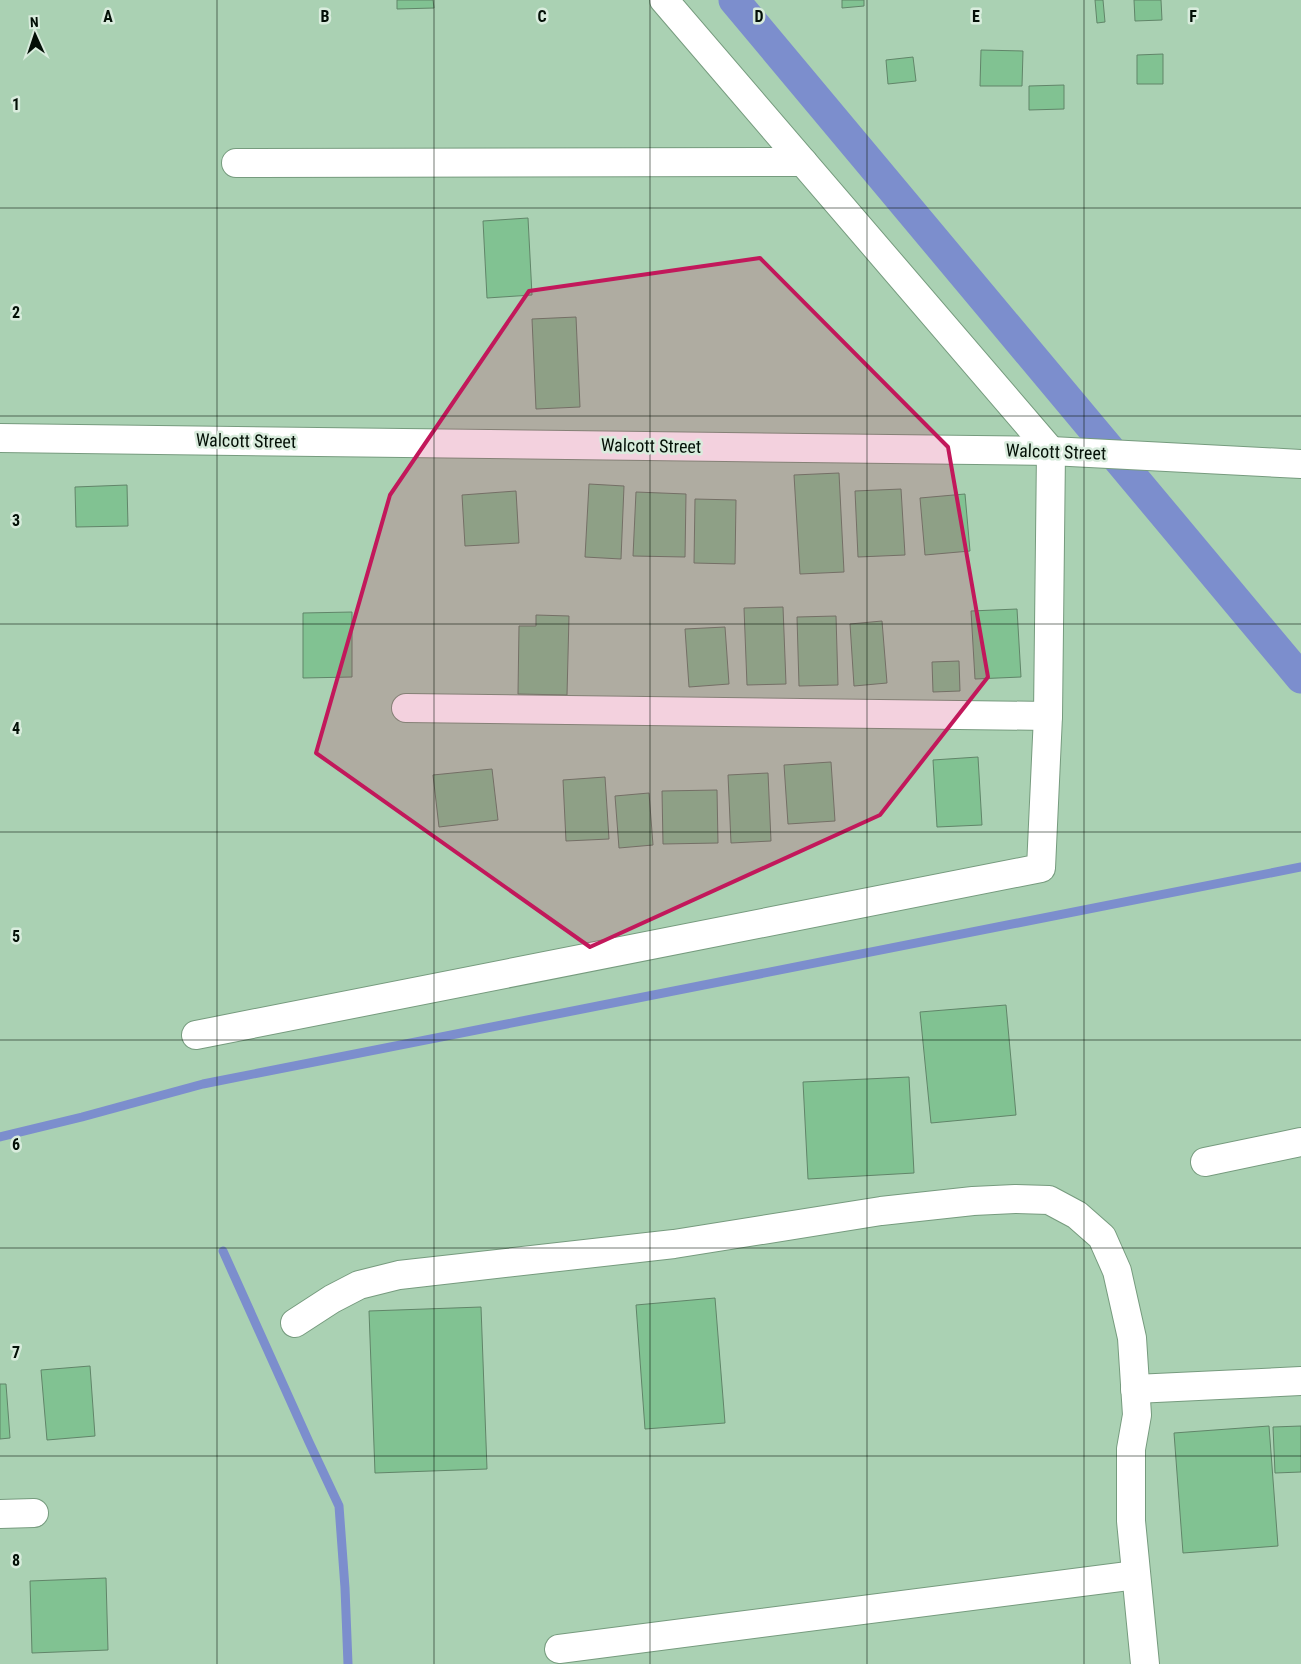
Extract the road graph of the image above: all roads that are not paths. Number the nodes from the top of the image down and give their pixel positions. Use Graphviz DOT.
graph roads {
  1 [pos="664,0"];
  2 [pos="803,162"];
  3 [pos="236,163"];
  4 [pos="0,438"];
  5 [pos="1051,451"];
  6 [pos="1301,464"];
  7 [pos="406,708"];
  8 [pos="1048,716"];
  9 [pos="196,1035"];
  10 [pos="1301,1142"];
  11 [pos="1205,1162"];
  12 [pos="296,1324"];
  13 [pos="1301,1381"];
  14 [pos="1135,1388"];
  15 [pos="34,1513"];
  16 [pos="0,1514"];
  17 [pos="1136,1575"];
  18 [pos="559,1649"];
  19 [pos="1145,1664"];
  1 -- 2 [label="street"];
  2 -- 3 [label="street"];
  2 -- 5 [label="street"];
  4 -- 5 [label="street, Walcott Street"];
  5 -- 6 [label="street, Walcott Street"];
  5 -- 8 [label="street"];
  7 -- 8 [label="street"];
  8 -- 9 [label="street"];
  10 -- 11 [label="street"];
  12 -- 14 [label="street"];
  13 -- 14 [label="street"];
  14 -- 17 [label="street"];
  15 -- 16 [label="street"];
  17 -- 18 [label="street"];
  17 -- 19 [label="street"];
}
